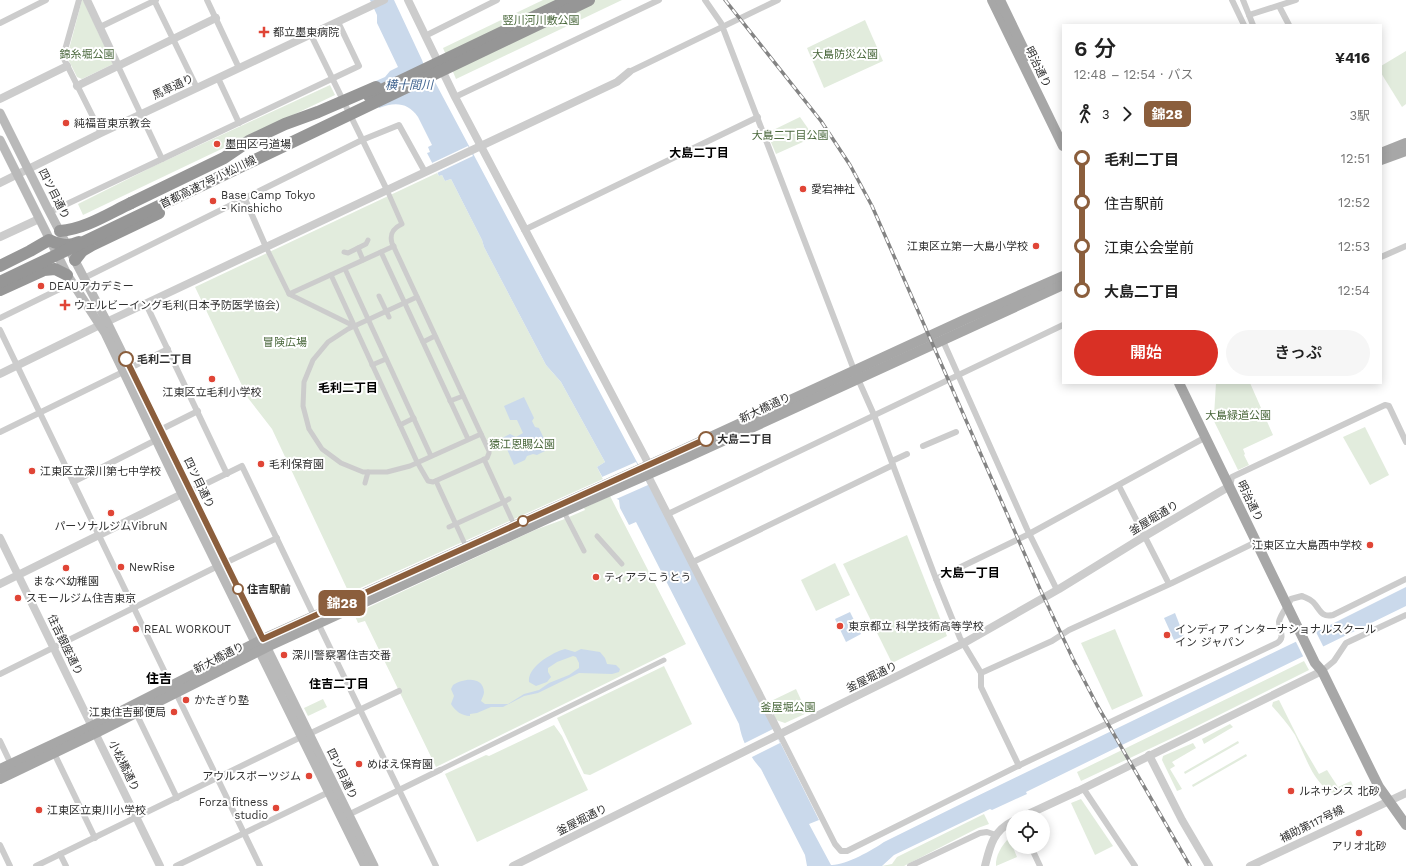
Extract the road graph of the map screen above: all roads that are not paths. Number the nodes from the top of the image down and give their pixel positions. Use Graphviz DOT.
graph roads {
  1 [pos="46,0"];
  2 [pos="79,0"];
  3 [pos="87,0"];
  4 [pos="155,0"];
  5 [pos="207,0"];
  6 [pos="384,0"];
  7 [pos="408,0"];
  8 [pos="498,0"];
  9 [pos="569,0"];
  10 [pos="589,0"];
  11 [pos="659,0"];
  12 [pos="705,0"];
  13 [pos="778,0"];
  14 [pos="992,0"];
  15 [pos="1000,0"];
  16 [pos="1232,0"];
  17 [pos="1243,0"];
  18 [pos="1296,0"];
  19 [pos="1279,6"];
  20 [pos="1249,15"];
  21 [pos="216,18"];
  22 [pos="338,22"];
  23 [pos="0,23"];
  24 [pos="1244,24"];
  25 [pos="1253,24"];
  26 [pos="1288,24"];
  27 [pos="722,26"];
  28 [pos="100,27"];
  29 [pos="310,35"];
  30 [pos="425,36"];
  31 [pos="173,39"];
  32 [pos="431,65"];
  33 [pos="67,66"];
  34 [pos="118,66"];
  35 [pos="239,68"];
  36 [pos="629,72"];
  37 [pos="218,78"];
  38 [pos="332,79"];
  39 [pos="77,86"];
  40 [pos="197,88"];
  41 [pos="388,96"];
  42 [pos="455,97"];
  43 [pos="0,99"];
  44 [pos="0,113"];
  45 [pos="141,114"];
  46 [pos="758,117"];
  47 [pos="239,123"];
  48 [pos="1062,128"];
  49 [pos="101,133"];
  50 [pos="0,140"];
  51 [pos="362,140"];
  52 [pos="1062,144"];
  53 [pos="481,146"];
  54 [pos="1406,150"];
  55 [pos="1382,153"];
  56 [pos="162,159"];
  57 [pos="1382,160"];
  58 [pos="28,169"];
  59 [pos="429,171"];
  60 [pos="17,175"];
  61 [pos="0,183"];
  62 [pos="387,190"];
  63 [pos="245,198"];
  64 [pos="50,212"];
  65 [pos="159,213"];
  66 [pos="39,219"];
  67 [pos="524,230"];
  68 [pos="0,237"];
  69 [pos="57,240"];
  70 [pos="368,240"];
  71 [pos="394,246"];
  72 [pos="1406,246"];
  73 [pos="266,247"];
  74 [pos="358,248"];
  75 [pos="344,252"];
  76 [pos="381,252"];
  77 [pos="1382,257"];
  78 [pos="75,260"];
  79 [pos="363,260"];
  80 [pos="60,261"];
  81 [pos="0,266"];
  82 [pos="345,269"];
  83 [pos="44,270"];
  84 [pos="0,273"];
  85 [pos="331,275"];
  86 [pos="1062,276"];
  87 [pos="84,278"];
  88 [pos="70,279"];
  89 [pos="0,282"];
  90 [pos="1062,285"];
  91 [pos="0,290"];
  92 [pos="290,294"];
  93 [pos="379,296"];
  94 [pos="417,297"];
  95 [pos="405,303"];
  96 [pos="146,304"];
  97 [pos="387,314"];
  98 [pos="0,318"];
  99 [pos="368,320"];
  100 [pos="104,323"];
  101 [pos="1062,325"];
  102 [pos="355,326"];
  103 [pos="0,330"];
  104 [pos="435,336"];
  105 [pos="943,341"];
  106 [pos="423,342"];
  107 [pos="168,349"];
  108 [pos="386,358"];
  109 [pos="372,365"];
  110 [pos="17,366"];
  111 [pos="126,370"];
  112 [pos="0,374"];
  113 [pos="856,374"];
  114 [pos="958,375"];
  115 [pos="1180,384"];
  116 [pos="1186,384"];
  117 [pos="463,396"];
  118 [pos="450,402"];
  119 [pos="198,411"];
  120 [pos="40,412"];
  121 [pos="874,415"];
  122 [pos="414,418"];
  123 [pos="400,425"];
  124 [pos="160,430"];
  125 [pos="0,432"];
  126 [pos="956,432"];
  127 [pos="481,434"];
  128 [pos="1206,437"];
  129 [pos="156,440"];
  130 [pos="468,440"];
  131 [pos="1406,442"];
  132 [pos="922,446"];
  133 [pos="907,454"];
  134 [pos="431,456"];
  135 [pos="484,459"];
  136 [pos="417,462"];
  137 [pos="892,463"];
  138 [pos="645,471"];
  139 [pos="368,472"];
  140 [pos="227,474"];
  141 [pos="436,481"];
  142 [pos="73,482"];
  143 [pos="1231,482"];
  144 [pos="365,483"];
  145 [pos="1119,486"];
  146 [pos="186,493"];
  147 [pos="509,499"];
  148 [pos="504,502"];
  149 [pos="668,514"];
  150 [pos="566,516"];
  151 [pos="512,520"];
  152 [pos="456,524"];
  153 [pos="449,527"];
  154 [pos="1029,534"];
  155 [pos="99,535"];
  156 [pos="597,536"];
  157 [pos="1144,536"];
  158 [pos="0,538"];
  159 [pos="277,538"];
  160 [pos="464,542"];
  161 [pos="1256,542"];
  162 [pos="584,551"];
  163 [pos="693,562"];
  164 [pos="622,564"];
  165 [pos="222,565"];
  166 [pos="18,575"];
  167 [pos="936,578"];
  168 [pos="1406,579"];
  169 [pos="0,584"];
  170 [pos="1169,584"];
  171 [pos="1057,590"];
  172 [pos="1290,603"];
  173 [pos="134,608"];
  174 [pos="1406,615"];
  175 [pos="316,620"];
  176 [pos="964,643"];
  177 [pos="261,645"];
  178 [pos="54,648"];
  179 [pos="664,660"];
  180 [pos="1319,665"];
  181 [pos="981,673"];
  182 [pos="0,674"];
  183 [pos="174,689"];
  184 [pos="399,691"];
  185 [pos="360,710"];
  186 [pos="136,713"];
  187 [pos="95,733"];
  188 [pos="305,735"];
  189 [pos="778,736"];
  190 [pos="0,741"];
  191 [pos="54,753"];
  192 [pos="1149,755"];
  193 [pos="11,764"];
  194 [pos="1019,766"];
  195 [pos="0,769"];
  196 [pos="440,770"];
  197 [pos="217,778"];
  198 [pos="0,779"];
  199 [pos="1083,788"];
  200 [pos="399,790"];
  201 [pos="329,792"];
  202 [pos="1406,793"];
  203 [pos="177,798"];
  204 [pos="1388,801"];
  205 [pos="1037,810"];
  206 [pos="348,815"];
  207 [pos="137,818"];
  208 [pos="1406,825"];
  209 [pos="1006,826"];
  210 [pos="244,833"];
  211 [pos="996,835"];
  212 [pos="95,838"];
  213 [pos="0,845"];
  214 [pos="60,854"];
  215 [pos="1034,854"];
  216 [pos="10,866"];
  217 [pos="36,866"];
  218 [pos="66,866"];
  219 [pos="160,866"];
  220 [pos="176,866"];
  221 [pos="260,866"];
  222 [pos="365,866"];
  223 [pos="374,866"];
  224 [pos="436,866"];
  225 [pos="513,866"];
  226 [pos="910,866"];
  227 [pos="985,866"];
  228 [pos="1040,866"];
  229 [pos="1135,866"];
  230 [pos="1209,866"];
  231 [pos="1250,866"];
  1 -- 23 [label="street"];
  2 -- 33 [label="street"];
  3 -- 28 [label="street"];
  4 -- 28 [label="street"];
  4 -- 31 [label="street"];
  5 -- 21 [label="street"];
  6 -- 22 [label="street, 馬車通り"];
  7 -- 30 [label="street"];
  8 -- 30 [label="street"];
  9 -- 32 [label="highway, 首都高速7号小松川線, bridge"];
  10 -- 41 [label="highway, 首都高速7号小松川線, bridge"];
  11 -- 42 [label="street"];
  12 -- 27 [label="street"];
  13 -- 27 [label="street"];
  14 -- 52 [label="main road, 明治通り"];
  15 -- 48 [label="main road, 明治通り"];
  16 -- 24 [label="street"];
  17 -- 20 [label="street"];
  18 -- 19 [label="street"];
  19 -- 20 [label="street"];
  19 -- 26 [label="street"];
  20 -- 25 [label="street"];
  21 -- 31 [label="street"];
  21 -- 35 [label="street"];
  22 -- 29 [label="street, 馬車通り"];
  22 -- 38 [label="street"];
  27 -- 36 [label="street"];
  27 -- 46 [label="street"];
  28 -- 34 [label="street"];
  29 -- 35 [label="street, 馬車通り"];
  29 -- 38 [label="street"];
  30 -- 42 [label="street"];
  31 -- 34 [label="street"];
  31 -- 40 [label="street"];
  32 -- 69 [label="highway, bridge"];
  32 -- 84 [label="highway, 首都高速7号小松川線, bridge"];
  33 -- 39 [label="street"];
  33 -- 43 [label="street"];
  34 -- 39 [label="street"];
  34 -- 45 [label="street"];
  35 -- 37 [label="street, 馬車通り"];
  36 -- 53 [label="street"];
  37 -- 40 [label="street, 馬車通り"];
  37 -- 47 [label="street"];
  38 -- 47 [label="street"];
  38 -- 51 [label="street"];
  39 -- 49 [label="street"];
  40 -- 45 [label="street, 馬車通り"];
  41 -- 65 [label="highway, bridge"];
  41 -- 89 [label="highway, 首都高速7号小松川線, bridge"];
  42 -- 53 [label="street"];
  44 -- 58 [label="main road, 四ツ目通り"];
  45 -- 49 [label="street, 馬車通り"];
  45 -- 56 [label="street"];
  46 -- 67 [label="street"];
  46 -- 113 [label="street"];
  47 -- 56 [label="street"];
  49 -- 58 [label="street, 馬車通り"];
  50 -- 60 [label="main road, 四ツ目通り"];
  51 -- 59 [label="street"];
  51 -- 62 [label="street"];
  51 -- 63 [label="street"];
  53 -- 59 [label="street"];
  53 -- 67 [label="street"];
  54 -- 55 [label="main road"];
  54 -- 57 [label="main road"];
  56 -- 64 [label="street"];
  58 -- 60 [label="street, 馬車通り"];
  58 -- 64 [label="main road, 四ツ目通り"];
  59 -- 62 [label="street"];
  60 -- 61 [label="street, 馬車通り"];
  60 -- 66 [label="main road, 四ツ目通り"];
  62 -- 71 [label="street"];
  62 -- 73 [label="street"];
  63 -- 73 [label="street"];
  63 -- 87 [label="street"];
  64 -- 69 [label="main road, 四ツ目通り"];
  65 -- 69 [label="highway"];
  65 -- 78 [label="highway"];
  66 -- 68 [label="street"];
  66 -- 69 [label="main road, 四ツ目通り"];
  67 -- 138 [label="street"];
  69 -- 78 [label="main road, 四ツ目通り"];
  69 -- 80 [label="main road, 四ツ目通り"];
  69 -- 81 [label="highway"];
  70 -- 74 [label="street"];
  71 -- 76 [label="street"];
  71 -- 94 [label="street"];
  72 -- 77 [label="street"];
  73 -- 92 [label="street"];
  73 -- 96 [label="street"];
  74 -- 75 [label="street"];
  74 -- 79 [label="street"];
  76 -- 79 [label="street"];
  76 -- 95 [label="street"];
  78 -- 87 [label="main road, 四ツ目通り"];
  79 -- 82 [label="street"];
  80 -- 83 [label="highway"];
  80 -- 88 [label="main road, 四ツ目通り"];
  82 -- 85 [label="street"];
  82 -- 99 [label="street"];
  83 -- 88 [label="highway"];
  83 -- 91 [label="highway"];
  85 -- 92 [label="street"];
  85 -- 102 [label="street"];
  86 -- 113 [label="main road, 新大橋通り"];
  87 -- 100 [label="main road, 四ツ目通り"];
  88 -- 98 [label="street"];
  88 -- 100 [label="main road, 四ツ目通り"];
  90 -- 105 [label="main road, 新大橋通り"];
  92 -- 102 [label="street"];
  93 -- 97 [label="street"];
  94 -- 95 [label="street"];
  94 -- 104 [label="street"];
  95 -- 97 [label="street"];
  95 -- 106 [label="street"];
  96 -- 100 [label="street"];
  96 -- 107 [label="street"];
  97 -- 99 [label="street"];
  99 -- 102 [label="street"];
  99 -- 108 [label="street"];
  100 -- 110 [label="street"];
  100 -- 111 [label="main road, 四ツ目通り"];
  101 -- 114 [label="street"];
  102 -- 109 [label="street"];
  102 -- 139 [label="street"];
  103 -- 110 [label="street"];
  104 -- 106 [label="street"];
  104 -- 117 [label="street"];
  105 -- 113 [label="main road, 新大橋通り"];
  105 -- 114 [label="street"];
  106 -- 118 [label="street"];
  107 -- 111 [label="street"];
  107 -- 119 [label="street"];
  108 -- 109 [label="street"];
  108 -- 122 [label="street"];
  109 -- 123 [label="street"];
  110 -- 112 [label="street"];
  110 -- 120 [label="street"];
  111 -- 120 [label="street"];
  111 -- 124 [label="main road, 四ツ目通り"];
  111 -- 129 [label="main road, 四ツ目通り"];
  113 -- 121 [label="street"];
  113 -- 138 [label="main road, 新大橋通り"];
  114 -- 121 [label="street"];
  114 -- 154 [label="street"];
  115 -- 128 [label="main road, 明治通り"];
  116 -- 143 [label="main road, 明治通り"];
  117 -- 118 [label="street"];
  117 -- 127 [label="street"];
  118 -- 130 [label="street"];
  119 -- 124 [label="street"];
  119 -- 140 [label="street"];
  120 -- 125 [label="street"];
  120 -- 142 [label="street"];
  121 -- 137 [label="street"];
  121 -- 149 [label="street"];
  122 -- 123 [label="street"];
  122 -- 134 [label="street"];
  123 -- 136 [label="street"];
  124 -- 146 [label="main road, 四ツ目通り"];
  126 -- 132 [label="street"];
  127 -- 130 [label="street"];
  127 -- 135 [label="street"];
  128 -- 143 [label="main road, 明治通り"];
  128 -- 145 [label="street"];
  129 -- 142 [label="street"];
  129 -- 146 [label="main road, 四ツ目通り"];
  130 -- 134 [label="street"];
  131 -- 143 [label="street"];
  133 -- 137 [label="street"];
  134 -- 136 [label="street"];
  135 -- 141 [label="street"];
  135 -- 148 [label="street"];
  136 -- 139 [label="street"];
  136 -- 141 [label="street"];
  137 -- 163 [label="street"];
  137 -- 167 [label="street"];
  138 -- 149 [label="street"];
  138 -- 175 [label="main road, 新大橋通り"];
  139 -- 144 [label="street"];
  140 -- 146 [label="street"];
  140 -- 159 [label="street"];
  141 -- 152 [label="street"];
  142 -- 155 [label="street"];
  143 -- 157 [label="street, 釜屋堀通り"];
  143 -- 161 [label="main road, 明治通り"];
  143 -- 172 [label="main road, 明治通り"];
  145 -- 154 [label="street"];
  145 -- 157 [label="street"];
  146 -- 155 [label="street"];
  146 -- 165 [label="main road, 四ツ目通り"];
  147 -- 148 [label="street"];
  148 -- 151 [label="street"];
  148 -- 152 [label="street"];
  149 -- 163 [label="street"];
  150 -- 162 [label="street"];
  152 -- 153 [label="street"];
  152 -- 160 [label="street"];
  154 -- 167 [label="street"];
  154 -- 171 [label="street"];
  155 -- 166 [label="street"];
  155 -- 173 [label="street"];
  156 -- 164 [label="street"];
  157 -- 170 [label="street"];
  157 -- 171 [label="street, 釜屋堀通り"];
  158 -- 166 [label="street, 住吉銀座通り"];
  159 -- 165 [label="street"];
  159 -- 175 [label="street"];
  161 -- 170 [label="street"];
  161 -- 172 [label="main road, 明治通り"];
  163 -- 189 [label="street"];
  165 -- 173 [label="street"];
  165 -- 177 [label="main road, 四ツ目通り"];
  166 -- 169 [label="street"];
  166 -- 178 [label="street, 住吉銀座通り"];
  167 -- 176 [label="street"];
  168 -- 172 [label="street"];
  170 -- 181 [label="street"];
  171 -- 176 [label="street, 釜屋堀通り"];
  172 -- 180 [label="main road, 明治通り"];
  172 -- 194 [label="street"];
  173 -- 178 [label="street"];
  173 -- 183 [label="street"];
  174 -- 180 [label="street"];
  175 -- 177 [label="main road, 新大橋通り"];
  175 -- 177 [label="main road, 新大橋通り"];
  175 -- 185 [label="street"];
  176 -- 181 [label="street"];
  176 -- 189 [label="street, 釜屋堀通り"];
  177 -- 183 [label="main road, 新大橋通り"];
  177 -- 188 [label="main road, 四ツ目通り"];
  178 -- 182 [label="street"];
  178 -- 187 [label="street, 住吉銀座通り"];
  179 -- 196 [label="street"];
  180 -- 192 [label="street"];
  180 -- 204 [label="main road, 明治通り"];
  181 -- 194 [label="street"];
  183 -- 186 [label="main road, 新大橋通り"];
  183 -- 187 [label="main road, 新大橋通り"];
  183 -- 197 [label="street"];
  184 -- 185 [label="street"];
  185 -- 188 [label="street"];
  185 -- 200 [label="street"];
  186 -- 187 [label="main road, 新大橋通り"];
  186 -- 203 [label="street"];
  187 -- 191 [label="main road, 新大橋通り"];
  187 -- 193 [label="main road, 新大橋通り"];
  187 -- 207 [label="street, 小松橋通り"];
  188 -- 197 [label="street"];
  188 -- 201 [label="main road, 四ツ目通り"];
  188 -- 206 [label="main road, 四ツ目通り"];
  189 -- 194 [label="street"];
  189 -- 225 [label="street, 釜屋堀通り"];
  190 -- 193 [label="street"];
  191 -- 198 [label="main road, 新大橋通り"];
  191 -- 212 [label="street"];
  192 -- 199 [label="street"];
  192 -- 230 [label="street"];
  193 -- 195 [label="main road, 新大橋通り"];
  196 -- 200 [label="street"];
  197 -- 203 [label="street"];
  197 -- 210 [label="street"];
  199 -- 205 [label="street"];
  199 -- 229 [label="street"];
  200 -- 206 [label="street"];
  200 -- 224 [label="street"];
  201 -- 210 [label="street"];
  201 -- 222 [label="main road, 四ツ目通り"];
  202 -- 204 [label="street, 補助第117号線"];
  203 -- 207 [label="street"];
  204 -- 208 [label="main road, 明治通り"];
  204 -- 231 [label="street, 補助第117号線"];
  206 -- 223 [label="main road, 四ツ目通り"];
  207 -- 212 [label="street"];
  207 -- 219 [label="street, 小松橋通り"];
  209 -- 211 [label="street"];
  210 -- 220 [label="street"];
  210 -- 221 [label="street"];
  211 -- 226 [label="street"];
  211 -- 227 [label="street"];
  212 -- 214 [label="street"];
  213 -- 216 [label="street"];
  214 -- 217 [label="street"];
  214 -- 218 [label="street"];
  215 -- 228 [label="street"];
}
